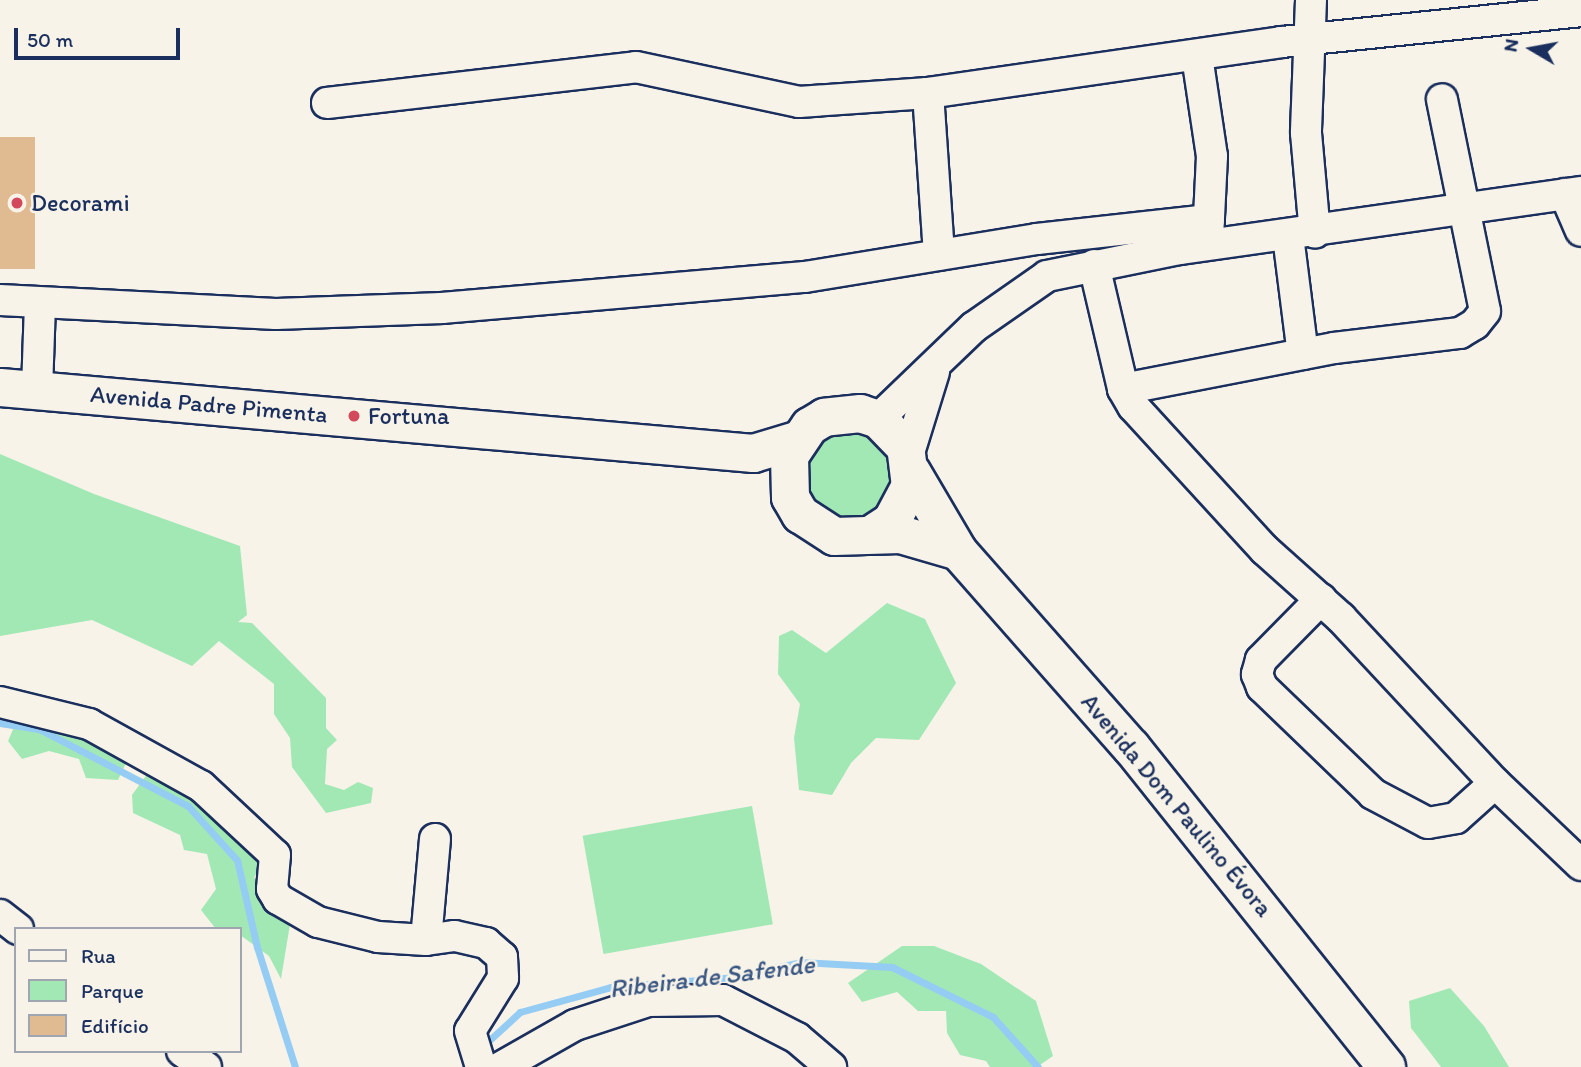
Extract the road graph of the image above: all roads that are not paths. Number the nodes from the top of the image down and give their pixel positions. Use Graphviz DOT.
graph roads {
  1 [pos="1311,0"];
  2 [pos="1581,11"];
  3 [pos="1313,41"];
  4 [pos="1197,56"];
  5 [pos="928,93"];
  6 [pos="1442,99"];
  7 [pos="327,103"];
  8 [pos="1573,193"];
  9 [pos="1466,211"];
  10 [pos="1581,231"];
  11 [pos="1209,232"];
  12 [pos="1302,234"];
  13 [pos="939,255"];
  14 [pos="1094,265"];
  15 [pos="0,300"];
  16 [pos="40,303"];
  17 [pos="1303,354"];
  18 [pos="935,368"];
  19 [pos="0,387"];
  20 [pos="1123,389"];
  21 [pos="37,390"];
  22 [pos="878,419"];
  23 [pos="796,440"];
  24 [pos="753,453"];
  25 [pos="909,463"];
  26 [pos="786,476"];
  27 [pos="874,532"];
  28 [pos="958,551"];
  29 [pos="1321,599"];
  30 [pos="0,702"];
  31 [pos="1495,783"];
  32 [pos="435,839"];
  33 [pos="1581,865"];
  34 [pos="0,915"];
  35 [pos="15,927"];
  36 [pos="426,940"];
  37 [pos="1321,978"];
  38 [pos="185,1053"];
  39 [pos="205,1067"];
  40 [pos="481,1067"];
  41 [pos="500,1067"];
  42 [pos="831,1067"];
  43 [pos="1386,1067"];
  44 [pos="1402,1067"];
  1 -- 3 [label="street"];
  2 -- 3 [label="street"];
  3 -- 4 [label="street"];
  3 -- 12 [label="street"];
  4 -- 5 [label="street"];
  4 -- 11 [label="street"];
  5 -- 7 [label="street"];
  5 -- 13 [label="street"];
  6 -- 9 [label="street"];
  8 -- 9 [label="street"];
  8 -- 10 [label="street"];
  9 -- 12 [label="street"];
  9 -- 17 [label="street"];
  11 -- 12 [label="street"];
  11 -- 13 [label="street"];
  11 -- 14 [label="street"];
  12 -- 17 [label="street"];
  13 -- 16 [label="street"];
  14 -- 18 [label="street"];
  14 -- 20 [label="street"];
  15 -- 16 [label="street"];
  16 -- 21 [label="street"];
  17 -- 20 [label="street"];
  18 -- 22 [label="street"];
  18 -- 25 [label="street"];
  19 -- 21 [label="main road, Avenida Padre Pimenta"];
  20 -- 29 [label="street"];
  21 -- 24 [label="main road, Avenida Padre Pimenta"];
  22 -- 23 [label="main road"];
  22 -- 25 [label="main road"];
  23 -- 24 [label="main road"];
  23 -- 26 [label="main road"];
  24 -- 26 [label="main road"];
  25 -- 27 [label="main road"];
  25 -- 28 [label="main road, Avenida Dom Paulino Évora"];
  26 -- 27 [label="main road"];
  27 -- 28 [label="main road"];
  28 -- 37 [label="main road, Avenida Dom Paulino Évora"];
  29 -- 31 [label="street"];
  29 -- 31 [label="street"];
  30 -- 36 [label="street"];
  31 -- 33 [label="street"];
  32 -- 36 [label="street"];
  34 -- 35 [label="street"];
  36 -- 40 [label="street"];
  37 -- 43 [label="main road, Avenida Dom Paulino Évora"];
  37 -- 44 [label="street"];
  38 -- 39 [label="street"];
  41 -- 42 [label="street"];
}
